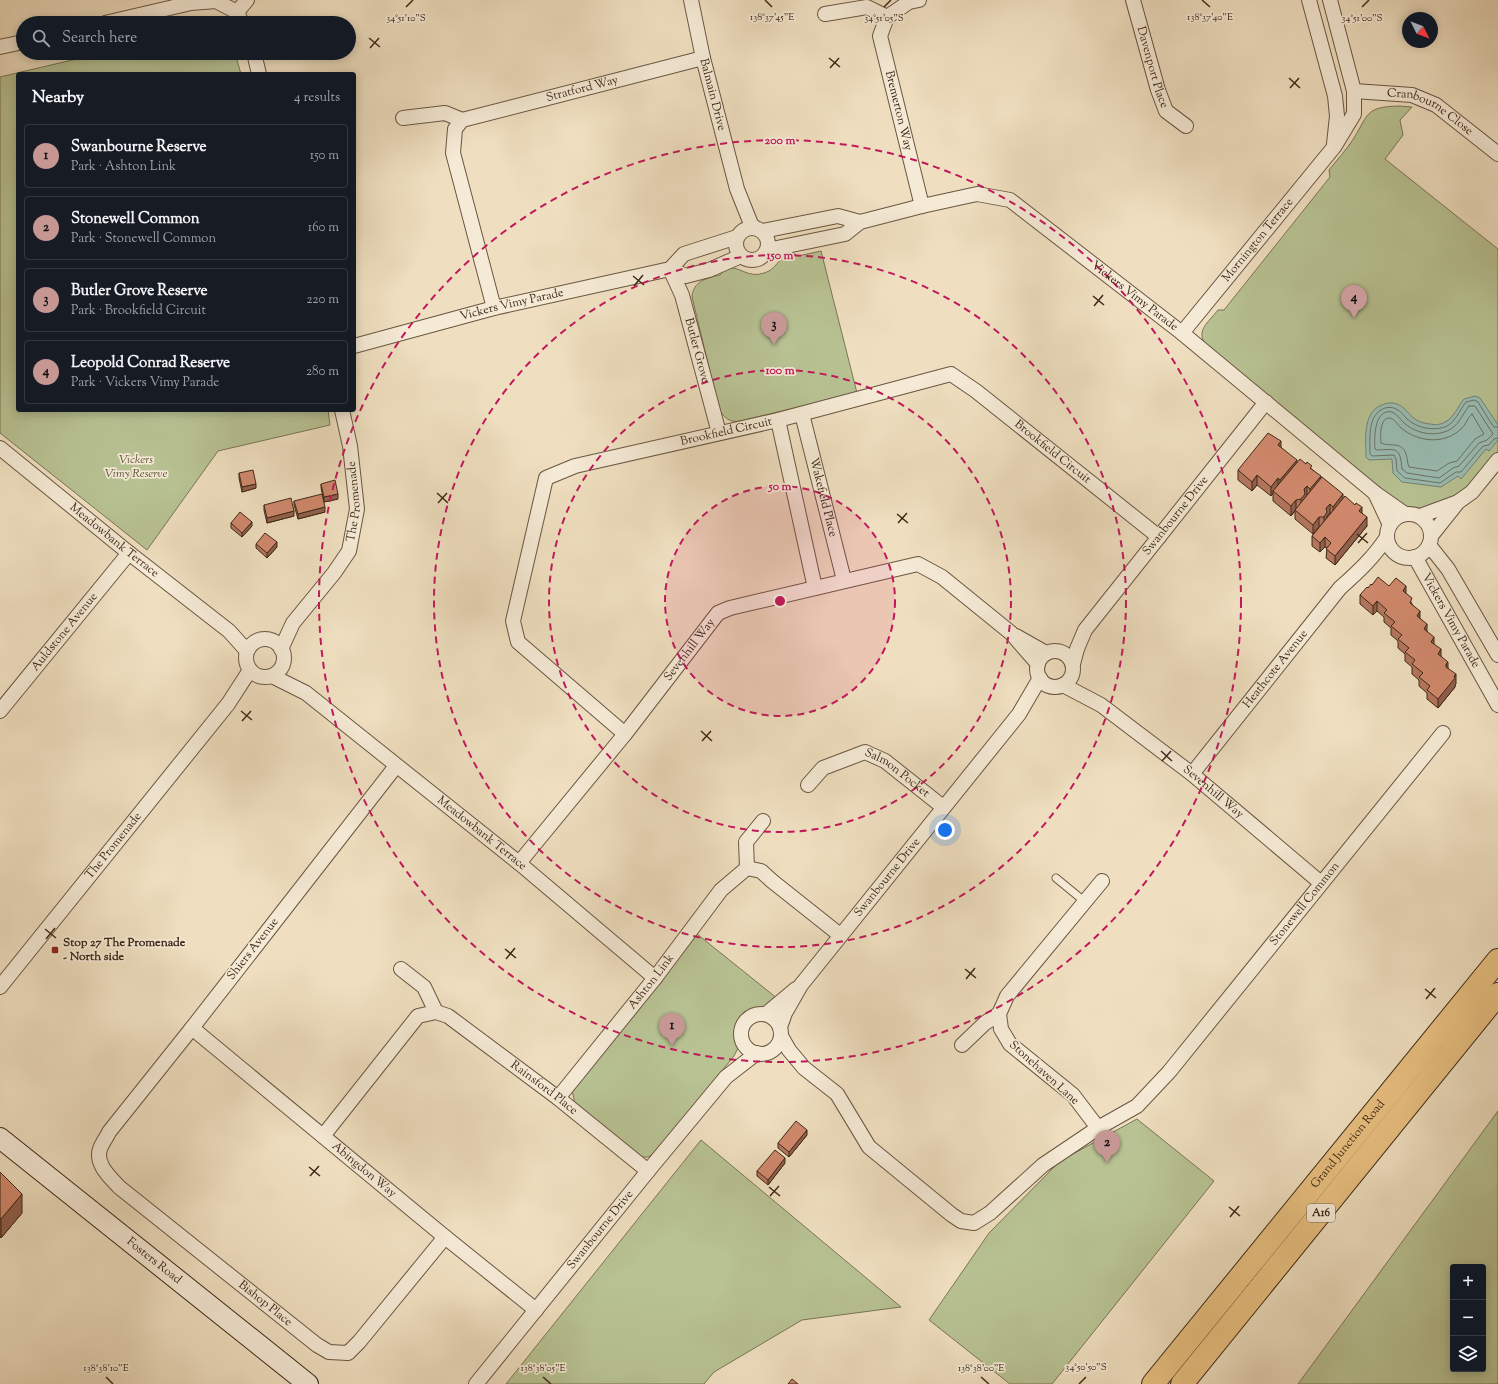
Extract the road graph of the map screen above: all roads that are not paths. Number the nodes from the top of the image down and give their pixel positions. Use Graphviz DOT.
graph roads {
  1 [pos="247,0"];
  2 [pos="691,0"];
  3 [pos="919,0"];
  4 [pos="1133,0"];
  5 [pos="1309,0"];
  6 [pos="1330,0"];
  7 [pos="825,14"];
  8 [pos="135,16"];
  9 [pos="237,16"];
  10 [pos="239,16"];
  11 [pos="887,17"];
  12 [pos="16,44"];
  13 [pos="0,47"];
  14 [pos="703,58"];
  15 [pos="256,60"];
  16 [pos="259,72"];
  17 [pos="1354,91"];
  18 [pos="404,118"];
  19 [pos="462,120"];
  20 [pos="1186,126"];
  21 [pos="1334,147"];
  22 [pos="1498,154"];
  23 [pos="737,189"];
  24 [pos="922,206"];
  25 [pos="860,222"];
  26 [pos="759,229"];
  27 [pos="739,235"];
  28 [pos="767,250"];
  29 [pos="741,256"];
  30 [pos="670,269"];
  31 [pos="494,308"];
  32 [pos="1182,333"];
  33 [pos="356,345"];
  34 [pos="1266,402"];
  35 [pos="342,412"];
  36 [pos="802,414"];
  37 [pos="778,420"];
  38 [pos="719,433"];
  39 [pos="0,448"];
  40 [pos="1498,460"];
  41 [pos="1375,493"];
  42 [pos="1458,502"];
  43 [pos="1405,514"];
  44 [pos="1420,516"];
  45 [pos="1389,531"];
  46 [pos="1159,537"];
  47 [pos="1430,541"];
  48 [pos="129,553"];
  49 [pos="1408,557"];
  50 [pos="1363,568"];
  51 [pos="844,580"];
  52 [pos="815,588"];
  53 [pos="293,623"];
  54 [pos="1085,630"];
  55 [pos="256,644"];
  56 [pos="281,649"];
  57 [pos="1498,655"];
  58 [pos="1048,656"];
  59 [pos="282,664"];
  60 [pos="1073,669"];
  61 [pos="260,674"];
  62 [pos="1051,683"];
  63 [pos="306,693"];
  64 [pos="1101,705"];
  65 [pos="1498,705"];
  66 [pos="0,711"];
  67 [pos="1443,733"];
  68 [pos="625,734"];
  69 [pos="396,766"];
  70 [pos="1192,774"];
  71 [pos="808,785"];
  72 [pos="943,807"];
  73 [pos="763,821"];
  74 [pos="520,863"];
  75 [pos="747,868"];
  76 [pos="1056,878"];
  77 [pos="1102,881"];
  78 [pos="1321,884"];
  79 [pos="1084,901"];
  80 [pos="840,935"];
  81 [pos="1498,960"];
  82 [pos="401,969"];
  83 [pos="655,978"];
  84 [pos="801,985"];
  85 [pos="0,987"];
  86 [pos="1498,994"];
  87 [pos="436,1012"];
  88 [pos="766,1014"];
  89 [pos="999,1014"];
  90 [pos="192,1028"];
  91 [pos="781,1031"];
  92 [pos="962,1044"];
  93 [pos="745,1045"];
  94 [pos="762,1053"];
  95 [pos="804,1068"];
  96 [pos="726,1077"];
  97 [pos="558,1098"];
  98 [pos="1098,1128"];
  99 [pos="110,1132"];
  100 [pos="323,1136"];
  101 [pos="0,1138"];
  102 [pos="648,1171"];
  103 [pos="445,1237"];
  104 [pos="536,1310"];
  105 [pos="308,1384"];
  106 [pos="476,1384"];
  107 [pos="1153,1384"];
  108 [pos="1182,1384"];
  1 -- 10 [label="street"];
  2 -- 14 [label="street, Balmain Drive"];
  3 -- 11 [label="street"];
  4 -- 20 [label="street, Davenport Place"];
  5 -- 21 [label="street"];
  6 -- 17 [label="street, Mornington Terrace"];
  7 -- 11 [label="street"];
  8 -- 9 [label="street"];
  11 -- 24 [label="street, Bremerton Way"];
  12 -- 13 [label="street"];
  14 -- 19 [label="street, Stratford Way"];
  14 -- 23 [label="street, Balmain Drive"];
  15 -- 16 [label="street"];
  17 -- 21 [label="street, Mornington Terrace"];
  17 -- 22 [label="street, Cranbourne Close"];
  18 -- 19 [label="street"];
  19 -- 31 [label="street"];
  21 -- 32 [label="street, Mornington Terrace"];
  23 -- 26 [label="street, Balmain Drive"];
  23 -- 27 [label="street, Balmain Drive"];
  24 -- 25 [label="street, Vickers Vimy Parade"];
  24 -- 32 [label="street, Vickers Vimy Parade"];
  25 -- 26 [label="street, Vickers Vimy Parade"];
  25 -- 28 [label="street, Vickers Vimy Parade"];
  26 -- 27 [label="street"];
  26 -- 28 [label="street"];
  27 -- 29 [label="street"];
  27 -- 30 [label="street"];
  28 -- 29 [label="street"];
  29 -- 30 [label="street"];
  30 -- 31 [label="street, Vickers Vimy Parade"];
  30 -- 38 [label="street, Butler Grove"];
  31 -- 33 [label="street, Vickers Vimy Parade"];
  32 -- 34 [label="street, Vickers Vimy Parade"];
  34 -- 41 [label="street, Vickers Vimy Parade"];
  34 -- 46 [label="street, Swanbourne Drive"];
  35 -- 53 [label="street, The Promenade"];
  36 -- 37 [label="street, Brookfield Circuit"];
  36 -- 46 [label="street, Brookfield Circuit"];
  36 -- 51 [label="street, Wakefield Place"];
  37 -- 38 [label="street, Brookfield Circuit"];
  37 -- 52 [label="street"];
  38 -- 68 [label="street, Brookfield Circuit"];
  39 -- 48 [label="street, Meadowbank Terrace"];
  40 -- 42 [label="street"];
  41 -- 43 [label="street, Vickers Vimy Parade"];
  41 -- 45 [label="street, Vickers Vimy Parade"];
  42 -- 44 [label="street"];
  42 -- 47 [label="street"];
  43 -- 44 [label="street"];
  43 -- 45 [label="street"];
  44 -- 47 [label="street"];
  45 -- 49 [label="street"];
  45 -- 50 [label="street, Heathcote Avenue"];
  46 -- 54 [label="street, Swanbourne Drive"];
  47 -- 49 [label="street"];
  47 -- 57 [label="street, Vickers Vimy Parade"];
  48 -- 55 [label="street, Meadowbank Terrace"];
  48 -- 66 [label="street, Auldstone Avenue"];
  49 -- 50 [label="street, Heathcote Avenue"];
  49 -- 65 [label="street, Vickers Vimy Parade"];
  50 -- 70 [label="street, Heathcote Avenue"];
  51 -- 52 [label="street, Sevenhill Way"];
  51 -- 58 [label="street, Sevenhill Way"];
  52 -- 68 [label="street, Sevenhill Way"];
  53 -- 55 [label="street, The Promenade"];
  53 -- 56 [label="street, The Promenade"];
  54 -- 58 [label="street, Swanbourne Drive"];
  54 -- 60 [label="street, Swanbourne Drive"];
  55 -- 56 [label="street"];
  55 -- 61 [label="street"];
  56 -- 59 [label="street"];
  58 -- 60 [label="street"];
  58 -- 62 [label="street"];
  59 -- 61 [label="street"];
  59 -- 63 [label="street, Meadowbank Terrace"];
  60 -- 62 [label="street"];
  60 -- 64 [label="street, Sevenhill Way"];
  61 -- 63 [label="street, Meadowbank Terrace"];
  61 -- 85 [label="street, The Promenade"];
  62 -- 64 [label="street, Sevenhill Way"];
  62 -- 72 [label="street, Swanbourne Drive"];
  63 -- 69 [label="street, Meadowbank Terrace"];
  64 -- 70 [label="street, Sevenhill Way"];
  67 -- 78 [label="street, Stonewell Common"];
  68 -- 74 [label="street, Sevenhill Way"];
  69 -- 74 [label="street, Meadowbank Terrace"];
  69 -- 90 [label="street, Shiers Avenue"];
  70 -- 78 [label="street, Sevenhill Way"];
  71 -- 72 [label="street, Salmon Pocket"];
  72 -- 80 [label="street, Swanbourne Drive"];
  73 -- 75 [label="street"];
  74 -- 83 [label="street, Meadowbank Terrace"];
  75 -- 80 [label="street"];
  75 -- 83 [label="street, Ashton Link"];
  76 -- 79 [label="lane"];
  77 -- 79 [label="street"];
  78 -- 98 [label="street, Stonewell Common"];
  79 -- 89 [label="street"];
  80 -- 84 [label="street, Swanbourne Drive"];
  81 -- 107 [label="highway, Grand Junction Road / A16"];
  82 -- 87 [label="street"];
  83 -- 97 [label="street, Ashton Link"];
  84 -- 88 [label="street, Swanbourne Drive"];
  84 -- 91 [label="street, Swanbourne Drive"];
  86 -- 108 [label="highway, Grand Junction Road / A16"];
  87 -- 97 [label="street, Rainsford Place"];
  87 -- 100 [label="street"];
  88 -- 91 [label="street"];
  88 -- 93 [label="street"];
  89 -- 92 [label="street"];
  89 -- 98 [label="street, Stonehaven Lane"];
  90 -- 99 [label="street, Shiers Avenue"];
  90 -- 100 [label="street, Abingdon Way"];
  91 -- 94 [label="street"];
  91 -- 95 [label="street, Stonewell Common"];
  93 -- 94 [label="street"];
  93 -- 96 [label="street, Swanbourne Drive"];
  94 -- 95 [label="street, Stonewell Common"];
  94 -- 96 [label="street, Swanbourne Drive"];
  95 -- 98 [label="street, Stonewell Common"];
  96 -- 102 [label="street, Swanbourne Drive"];
  97 -- 102 [label="street, Rainsford Place"];
  99 -- 103 [label="street, Bishop Place"];
  100 -- 103 [label="street, Abingdon Way"];
  101 -- 105 [label="main road, Fosters Road"];
  102 -- 104 [label="street, Swanbourne Drive"];
  103 -- 104 [label="street, Abingdon Way"];
  104 -- 106 [label="street, Swanbourne Drive"];
}
